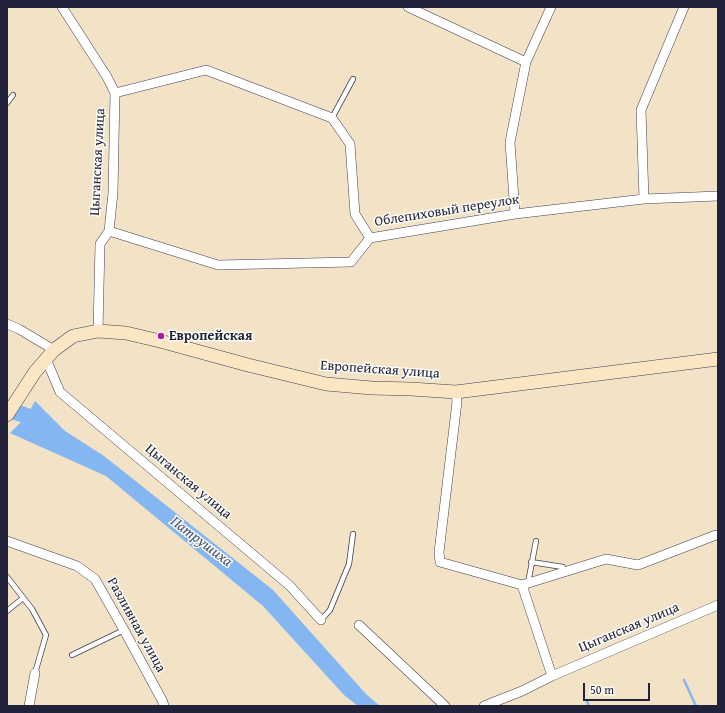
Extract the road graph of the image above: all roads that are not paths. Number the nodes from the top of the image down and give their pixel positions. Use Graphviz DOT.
graph roads {
  1 [pos="62,7"];
  2 [pos="408,7"];
  3 [pos="550,7"];
  4 [pos="684,7"];
  5 [pos="526,62"];
  6 [pos="353,79"];
  7 [pos="115,93"];
  8 [pos="13,95"];
  9 [pos="7,103"];
  10 [pos="332,118"];
  11 [pos="718,196"];
  12 [pos="644,199"];
  13 [pos="515,214"];
  14 [pos="109,231"];
  15 [pos="370,238"];
  16 [pos="7,324"];
  17 [pos="98,331"];
  18 [pos="50,354"];
  19 [pos="718,359"];
  20 [pos="456,392"];
  21 [pos="7,415"];
  22 [pos="353,534"];
  23 [pos="716,536"];
  24 [pos="536,541"];
  25 [pos="7,542"];
  26 [pos="531,562"];
  27 [pos="565,572"];
  28 [pos="7,577"];
  29 [pos="525,584"];
  30 [pos="23,598"];
  31 [pos="718,605"];
  32 [pos="7,611"];
  33 [pos="321,620"];
  34 [pos="360,625"];
  35 [pos="124,630"];
  36 [pos="72,655"];
  37 [pos="34,673"];
  38 [pos="552,676"];
  39 [pos="29,706"];
  40 [pos="164,706"];
  41 [pos="445,706"];
  42 [pos="484,706"];
  1 -- 7 [label="street, Цыганская улица"];
  2 -- 5 [label="street"];
  3 -- 5 [label="street"];
  4 -- 12 [label="street"];
  5 -- 13 [label="street"];
  6 -- 10 [label="lane"];
  7 -- 10 [label="street"];
  7 -- 14 [label="street, Цыганская улица"];
  8 -- 9 [label="lane"];
  10 -- 15 [label="street, Облепиховый переулок"];
  11 -- 12 [label="street, Облепиховый переулок"];
  12 -- 13 [label="street, Облепиховый переулок"];
  13 -- 15 [label="street, Облепиховый переулок"];
  14 -- 15 [label="street"];
  14 -- 17 [label="street, Цыганская улица"];
  16 -- 18 [label="street"];
  17 -- 18 [label="street, Европейская улица"];
  17 -- 20 [label="street, Европейская улица"];
  18 -- 21 [label="street, Европейская улица"];
  18 -- 33 [label="street, Цыганская улица"];
  19 -- 20 [label="street, Европейская улица"];
  20 -- 29 [label="street"];
  22 -- 33 [label="lane"];
  23 -- 27 [label="street"];
  24 -- 26 [label="lane"];
  25 -- 35 [label="street, Разливная улица"];
  26 -- 27 [label="lane"];
  26 -- 29 [label="lane"];
  27 -- 29 [label="street"];
  28 -- 30 [label="lane"];
  29 -- 38 [label="street"];
  30 -- 32 [label="lane"];
  30 -- 37 [label="lane"];
  31 -- 38 [label="street, Цыганская улица"];
  34 -- 41 [label="street"];
  35 -- 36 [label="lane"];
  35 -- 40 [label="street, Разливная улица"];
  37 -- 39 [label="street"];
  38 -- 42 [label="street, Цыганская улица"];
}
